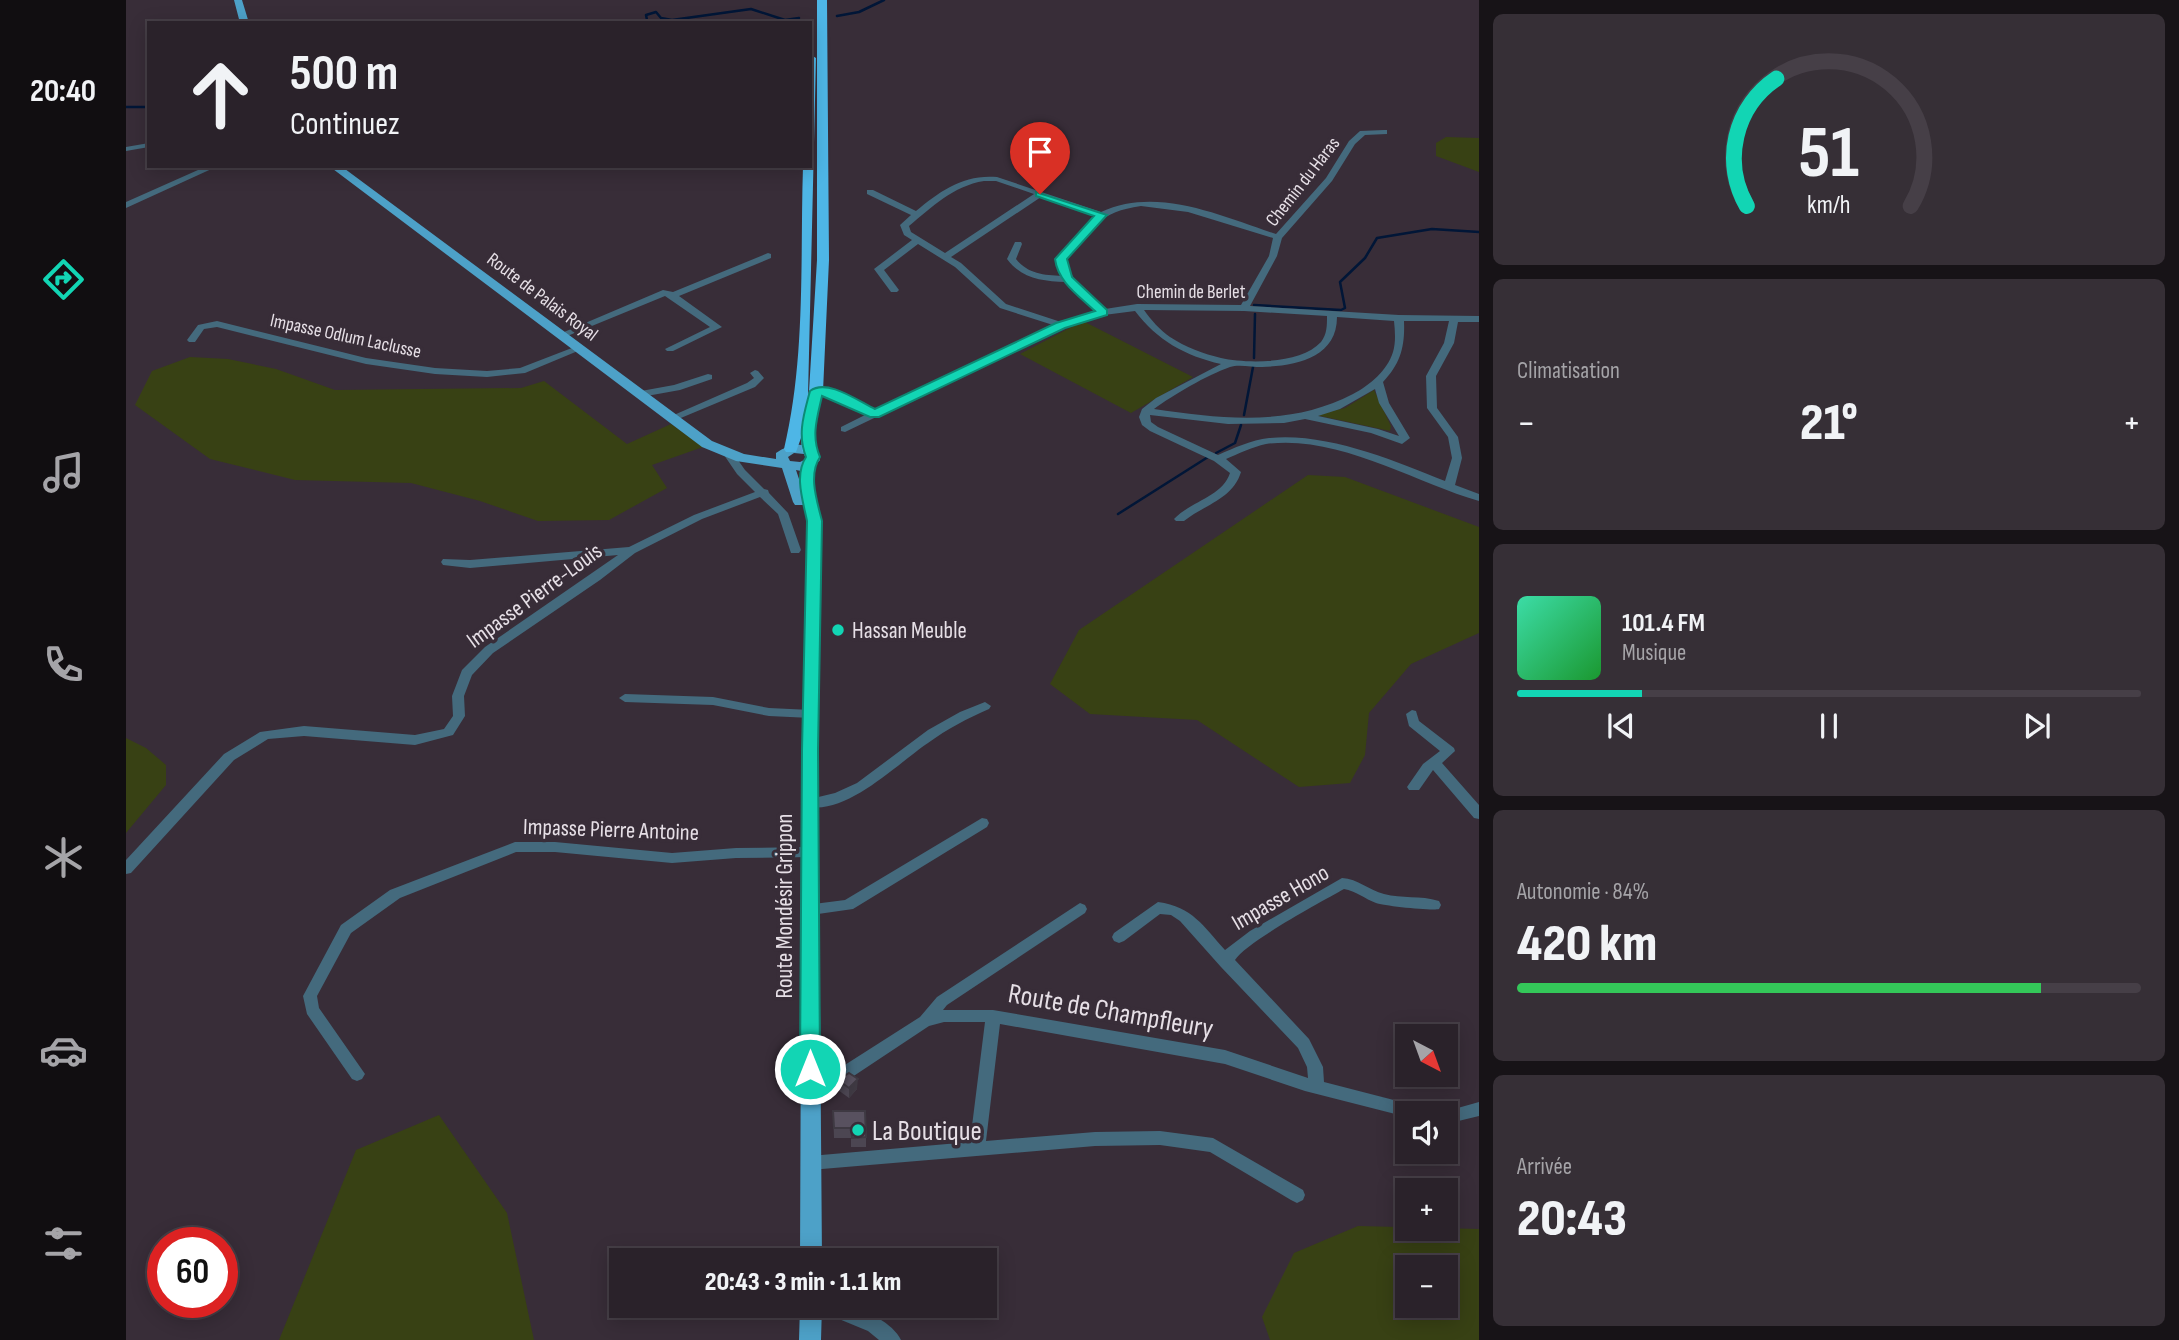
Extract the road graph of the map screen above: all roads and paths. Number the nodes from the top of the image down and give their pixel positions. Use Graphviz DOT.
graph roads {
  1 [pos="238,0"];
  2 [pos="812,0"];
  3 [pos="822,0"];
  4 [pos="244,21"];
  5 [pos="812,21"];
  6 [pos="1384,132"];
  7 [pos="147,145"];
  8 [pos="126,149"];
  9 [pos="209,168"];
  10 [pos="337,168"];
  11 [pos="810,168"];
  12 [pos="870,192"];
  13 [pos="1040,194"];
  14 [pos="126,205"];
  15 [pos="917,215"];
  16 [pos="1101,215"];
  17 [pos="1278,237"];
  18 [pos="917,240"];
  19 [pos="1018,244"];
  20 [pos="768,256"];
  21 [pos="945,257"];
  22 [pos="1068,279"];
  23 [pos="894,290"];
  24 [pos="670,294"];
  25 [pos="1137,307"];
  26 [pos="1244,308"];
  27 [pos="1107,312"];
  28 [pos="1332,313"];
  29 [pos="1144,317"];
  30 [pos="1399,318"];
  31 [pos="1454,319"];
  32 [pos="1479,319"];
  33 [pos="1061,325"];
  34 [pos="562,335"];
  35 [pos="192,340"];
  36 [pos="580,348"];
  37 [pos="670,349"];
  38 [pos="1230,363"];
  39 [pos="755,373"];
  40 [pos="708,377"];
  41 [pos="1378,381"];
  42 [pos="816,391"];
  43 [pos="641,394"];
  44 [pos="1146,411"];
  45 [pos="800,413"];
  46 [pos="874,414"];
  47 [pos="1302,416"];
  48 [pos="672,418"];
  49 [pos="845,429"];
  50 [pos="729,455"];
  51 [pos="787,458"];
  52 [pos="809,458"];
  53 [pos="1218,459"];
  54 [pos="1449,487"];
  55 [pos="764,492"];
  56 [pos="1479,498"];
  57 [pos="1180,519"];
  58 [pos="631,550"];
  59 [pos="804,551"];
  60 [pos="447,562"];
  61 [pos="625,698"];
  62 [pos="985,706"];
  63 [pos="811,714"];
  64 [pos="1412,714"];
  65 [pos="1434,763"];
  66 [pos="1414,787"];
  67 [pos="811,803"];
  68 [pos="1479,814"];
  69 [pos="982,823"];
  70 [pos="811,852"];
  71 [pos="126,869"];
  72 [pos="1434,905"];
  73 [pos="811,909"];
  74 [pos="1080,909"];
  75 [pos="1119,936"];
  76 [pos="1226,963"];
  77 [pos="993,1016"];
  78 [pos="925,1021"];
  79 [pos="357,1074"];
  80 [pos="1317,1087"];
  81 [pos="810,1096"];
  82 [pos="1395,1107"];
  83 [pos="1479,1109"];
  84 [pos="1458,1113"];
  85 [pos="977,1149"];
  86 [pos="810,1163"];
  87 [pos="1297,1195"];
  88 [pos="811,1248"];
  89 [pos="811,1318"];
  90 [pos="857,1318"];
  91 [pos="810,1340"];
  92 [pos="892,1340"];
  1 -- 4 [label="main road"];
  2 -- 5 [label="highway"];
  3 -- 42 [label="highway"];
  6 -- 17 [label="street, Chemin du Haras"];
  7 -- 8 [label="street"];
  9 -- 14 [label="street"];
  10 -- 34 [label="main road, Route de Palais Royal"];
  11 -- 45 [label="highway"];
  12 -- 15 [label="street"];
  13 -- 15 [label="street"];
  13 -- 16 [label="street"];
  13 -- 21 [label="street"];
  15 -- 18 [label="street"];
  16 -- 17 [label="street"];
  16 -- 22 [label="street"];
  17 -- 26 [label="street, Chemin du Haras"];
  18 -- 21 [label="street"];
  18 -- 23 [label="street"];
  19 -- 22 [label="street"];
  20 -- 24 [label="street"];
  21 -- 33 [label="street"];
  22 -- 27 [label="street"];
  24 -- 34 [label="street"];
  24 -- 37 [label="street"];
  25 -- 26 [label="street, Chemin de Berlet"];
  25 -- 27 [label="street, Chemin de Berlet"];
  25 -- 29 [label="street"];
  26 -- 28 [label="street, Chemin de Berlet"];
  27 -- 29 [label="street"];
  27 -- 33 [label="street, Chemin de Berlet"];
  28 -- 30 [label="street, Chemin de Berlet"];
  28 -- 38 [label="street"];
  29 -- 38 [label="street"];
  30 -- 31 [label="street, Chemin de Berlet"];
  30 -- 41 [label="street"];
  31 -- 32 [label="street, Chemin de Berlet"];
  31 -- 54 [label="street"];
  33 -- 46 [label="street, Chemin de Berlet"];
  34 -- 36 [label="main road, Route de Palais Royal"];
  35 -- 36 [label="street, Impasse Odlum Laclusse"];
  36 -- 43 [label="main road, Route de Palais Royal"];
  38 -- 44 [label="street"];
  39 -- 48 [label="street"];
  40 -- 43 [label="street"];
  41 -- 47 [label="street"];
  41 -- 47 [label="street"];
  42 -- 45 [label="highway"];
  42 -- 46 [label="street"];
  42 -- 52 [label="highway"];
  43 -- 48 [label="main road, Route de Palais Royal"];
  44 -- 47 [label="street"];
  44 -- 53 [label="street"];
  45 -- 51 [label="highway"];
  46 -- 49 [label="street, Chemin de Berlet"];
  48 -- 50 [label="main road, Route de Palais Royal"];
  50 -- 51 [label="main road, Route de Palais Royal"];
  50 -- 55 [label="street"];
  51 -- 52 [label="main road, Route de Palais Royal"];
  51 -- 59 [label="main road, Route Mondésir Grippon"];
  52 -- 59 [label="main road, Route Mondésir Grippon"];
  53 -- 54 [label="street"];
  53 -- 57 [label="street"];
  54 -- 56 [label="street"];
  55 -- 58 [label="street, Impasse Pierre-Louis"];
  55 -- 59 [label="street"];
  58 -- 60 [label="street"];
  58 -- 71 [label="street, Impasse Pierre-Louis"];
  59 -- 63 [label="main road, Route Mondésir Grippon"];
  61 -- 63 [label="street"];
  62 -- 67 [label="street"];
  63 -- 67 [label="main road, Route Mondésir Grippon"];
  64 -- 65 [label="street"];
  65 -- 66 [label="street"];
  65 -- 68 [label="street"];
  67 -- 70 [label="main road, Route Mondésir Grippon"];
  69 -- 73 [label="street"];
  70 -- 73 [label="main road, Route Mondésir Grippon"];
  70 -- 79 [label="street, Impasse Pierre Antoine"];
  72 -- 76 [label="street, Impasse Hono"];
  73 -- 81 [label="main road, Route Mondésir Grippon"];
  74 -- 78 [label="street"];
  75 -- 76 [label="street"];
  76 -- 80 [label="street, Impasse Hono"];
  77 -- 78 [label="street, Route de Champfleury"];
  77 -- 80 [label="street, Route de Champfleury"];
  77 -- 85 [label="street"];
  78 -- 81 [label="street, Route de Champfleury"];
  80 -- 82 [label="street, Route de Champfleury"];
  81 -- 86 [label="main road, Route Mondésir Grippon"];
  83 -- 84 [label="street"];
  85 -- 86 [label="street"];
  85 -- 87 [label="street"];
  86 -- 88 [label="main road, Route Mondésir Grippon"];
  89 -- 91 [label="main road"];
  90 -- 92 [label="street"];
}
